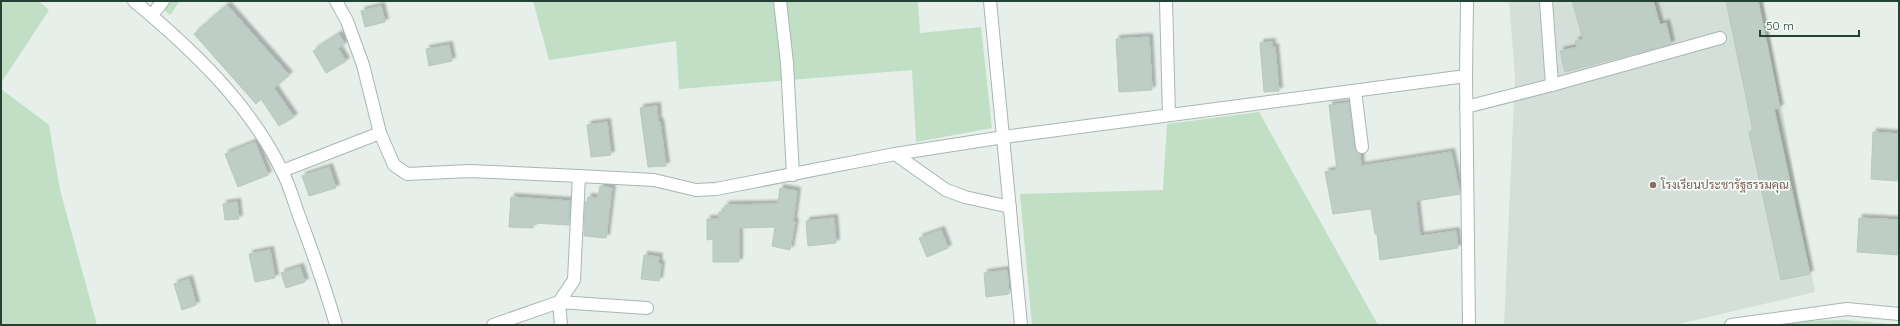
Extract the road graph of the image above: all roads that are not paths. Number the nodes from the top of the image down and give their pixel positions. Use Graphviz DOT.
graph roads {
  1 [pos="134,1"];
  2 [pos="164,1"];
  3 [pos="336,1"];
  4 [pos="780,1"];
  5 [pos="990,1"];
  6 [pos="1166,1"];
  7 [pos="1467,1"];
  8 [pos="1546,1"];
  9 [pos="152,15"];
  10 [pos="1720,38"];
  11 [pos="1466,76"];
  12 [pos="1552,86"];
  13 [pos="1355,91"];
  14 [pos="1466,107"];
  15 [pos="1169,115"];
  16 [pos="380,133"];
  17 [pos="1004,136"];
  18 [pos="1362,147"];
  19 [pos="895,154"];
  20 [pos="282,171"];
  21 [pos="793,175"];
  22 [pos="579,176"];
  23 [pos="1010,207"];
  24 [pos="559,302"];
  25 [pos="647,308"];
  26 [pos="1899,314"];
  27 [pos="336,325"];
  28 [pos="493,325"];
  29 [pos="560,325"];
  30 [pos="1021,325"];
  31 [pos="1469,325"];
  32 [pos="1731,325"];
  1 -- 9 [label="street"];
  2 -- 9 [label="street"];
  3 -- 16 [label="street"];
  4 -- 21 [label="street"];
  5 -- 17 [label="street"];
  6 -- 15 [label="street"];
  7 -- 11 [label="street"];
  8 -- 12 [label="street"];
  9 -- 20 [label="street"];
  10 -- 12 [label="street"];
  11 -- 13 [label="street"];
  11 -- 14 [label="street"];
  12 -- 14 [label="street"];
  13 -- 15 [label="street"];
  13 -- 18 [label="street"];
  14 -- 31 [label="street"];
  15 -- 17 [label="street"];
  16 -- 20 [label="street"];
  16 -- 22 [label="street"];
  17 -- 19 [label="street"];
  17 -- 23 [label="street"];
  19 -- 21 [label="street"];
  19 -- 23 [label="street"];
  20 -- 27 [label="street"];
  21 -- 22 [label="street"];
  22 -- 24 [label="street"];
  23 -- 30 [label="street"];
  24 -- 25 [label="street"];
  24 -- 28 [label="street"];
  24 -- 29 [label="street"];
  26 -- 32 [label="street"];
}
